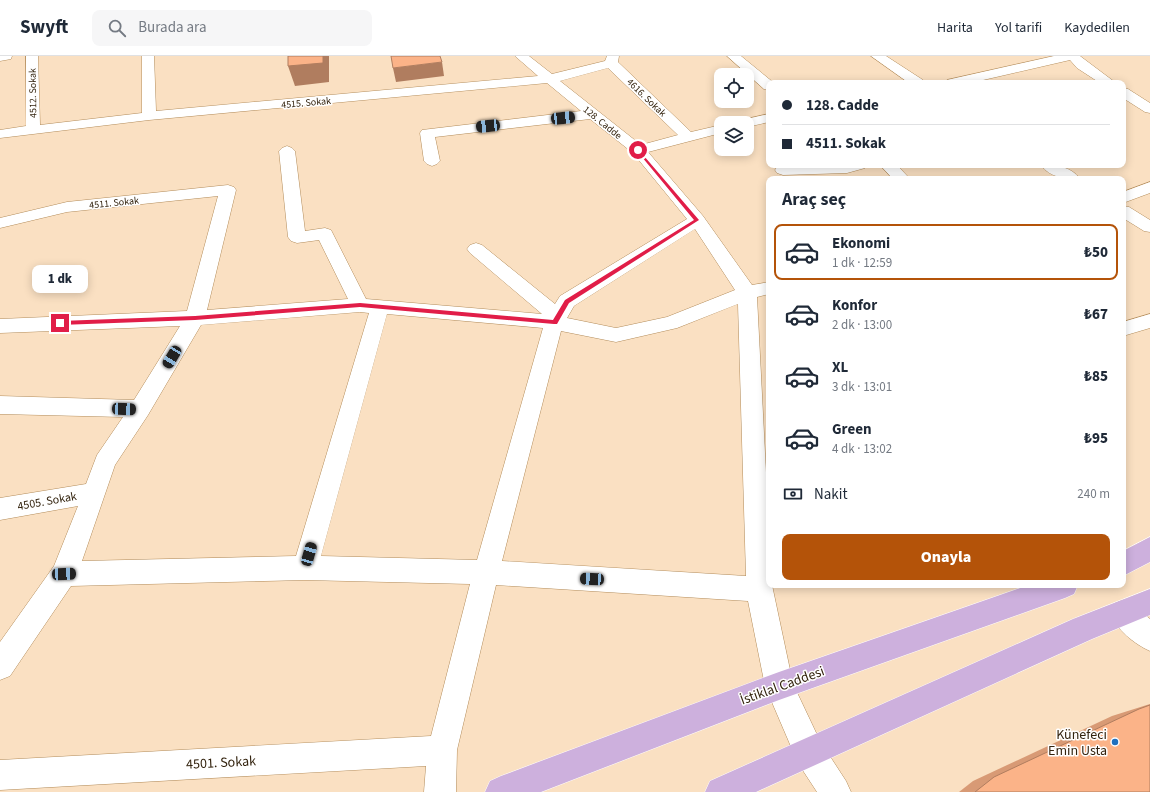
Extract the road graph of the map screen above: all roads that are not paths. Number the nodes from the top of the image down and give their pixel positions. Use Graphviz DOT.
graph roads {
  1 [pos="6,56"];
  2 [pos="32,56"];
  3 [pos="148,56"];
  4 [pos="521,56"];
  5 [pos="733,56"];
  6 [pos="877,56"];
  7 [pos="1072,56"];
  8 [pos="0,57"];
  9 [pos="612,59"];
  10 [pos="550,79"];
  11 [pos="913,80"];
  12 [pos="965,80"];
  13 [pos="1105,80"];
  14 [pos="766,84"];
  15 [pos="1129,103"];
  16 [pos="1150,109"];
  17 [pos="594,114"];
  18 [pos="148,116"];
  19 [pos="766,119"];
  20 [pos="754,121"];
  21 [pos="33,130"];
  22 [pos="714,131"];
  23 [pos="0,134"];
  24 [pos="688,137"];
  25 [pos="638,150"];
  26 [pos="287,151"];
  27 [pos="432,161"];
  28 [pos="847,168"];
  29 [pos="891,168"];
  30 [pos="1054,168"];
  31 [pos="783,170"];
  32 [pos="899,176"];
  33 [pos="1067,176"];
  34 [pos="1150,187"];
  35 [pos="1126,197"];
  36 [pos="1126,213"];
  37 [pos="697,220"];
  38 [pos="0,222"];
  39 [pos="1150,227"];
  40 [pos="476,249"];
  41 [pos="758,291"];
  42 [pos="370,305"];
  43 [pos="195,318"];
  44 [pos="556,320"];
  45 [pos="1150,321"];
  46 [pos="0,326"];
  47 [pos="1126,328"];
  48 [pos="0,405"];
  49 [pos="140,409"];
  50 [pos="95,494"];
  51 [pos="0,509"];
  52 [pos="1150,549"];
  53 [pos="1126,562"];
  54 [pos="305,568"];
  55 [pos="486,572"];
  56 [pos="64,574"];
  57 [pos="1057,588"];
  58 [pos="759,589"];
  59 [pos="1150,602"];
  60 [pos="1124,613"];
  61 [pos="1150,637"];
  62 [pos="0,666"];
  63 [pos="779,686"];
  64 [pos="442,750"];
  65 [pos="809,752"];
  66 [pos="0,775"];
  67 [pos="440,792"];
  68 [pos="501,792"];
  69 [pos="721,792"];
  70 [pos="835,792"];
  1 -- 8 [label="street"];
  2 -- 21 [label="street, 4512. Sokak"];
  3 -- 18 [label="street"];
  4 -- 10 [label="street, 128. Cadde"];
  5 -- 14 [label="street"];
  6 -- 11 [label="street"];
  7 -- 12 [label="street"];
  7 -- 13 [label="street"];
  9 -- 10 [label="street, 4515. Sokak"];
  9 -- 24 [label="street, 4616. Sokak"];
  10 -- 17 [label="street, 128. Cadde"];
  10 -- 18 [label="street, 4515. Sokak"];
  15 -- 16 [label="street"];
  17 -- 25 [label="street, 128. Cadde"];
  17 -- 27 [label="street"];
  18 -- 21 [label="street, 4515. Sokak"];
  19 -- 20 [label="street"];
  21 -- 23 [label="street, 4515. Sokak"];
  22 -- 24 [label="street"];
  24 -- 25 [label="street"];
  25 -- 37 [label="street, 128. Cadde"];
  26 -- 42 [label="street"];
  28 -- 31 [label="street"];
  29 -- 32 [label="street"];
  30 -- 33 [label="street"];
  34 -- 35 [label="street"];
  36 -- 39 [label="street"];
  37 -- 41 [label="street, 128. Cadde"];
  37 -- 44 [label="street"];
  38 -- 43 [label="street, 4511. Sokak"];
  40 -- 44 [label="street"];
  41 -- 44 [label="street"];
  41 -- 58 [label="street"];
  42 -- 43 [label="street"];
  42 -- 44 [label="street"];
  42 -- 54 [label="street"];
  43 -- 46 [label="street"];
  43 -- 49 [label="street"];
  44 -- 55 [label="street"];
  45 -- 47 [label="street"];
  48 -- 49 [label="street"];
  49 -- 50 [label="street"];
  50 -- 51 [label="street, 4505. Sokak"];
  50 -- 56 [label="street"];
  52 -- 53 [label="main road"];
  54 -- 55 [label="street"];
  54 -- 56 [label="street"];
  55 -- 58 [label="street"];
  55 -- 64 [label="street"];
  56 -- 62 [label="street"];
  57 -- 63 [label="main road, İstiklal Caddesi"];
  58 -- 63 [label="street"];
  59 -- 60 [label="main road"];
  60 -- 61 [label="street"];
  60 -- 65 [label="main road"];
  63 -- 65 [label="street"];
  63 -- 68 [label="main road, İstiklal Caddesi"];
  64 -- 66 [label="street, 4501. Sokak"];
  64 -- 67 [label="street"];
  65 -- 69 [label="main road"];
  65 -- 70 [label="street"];
}
